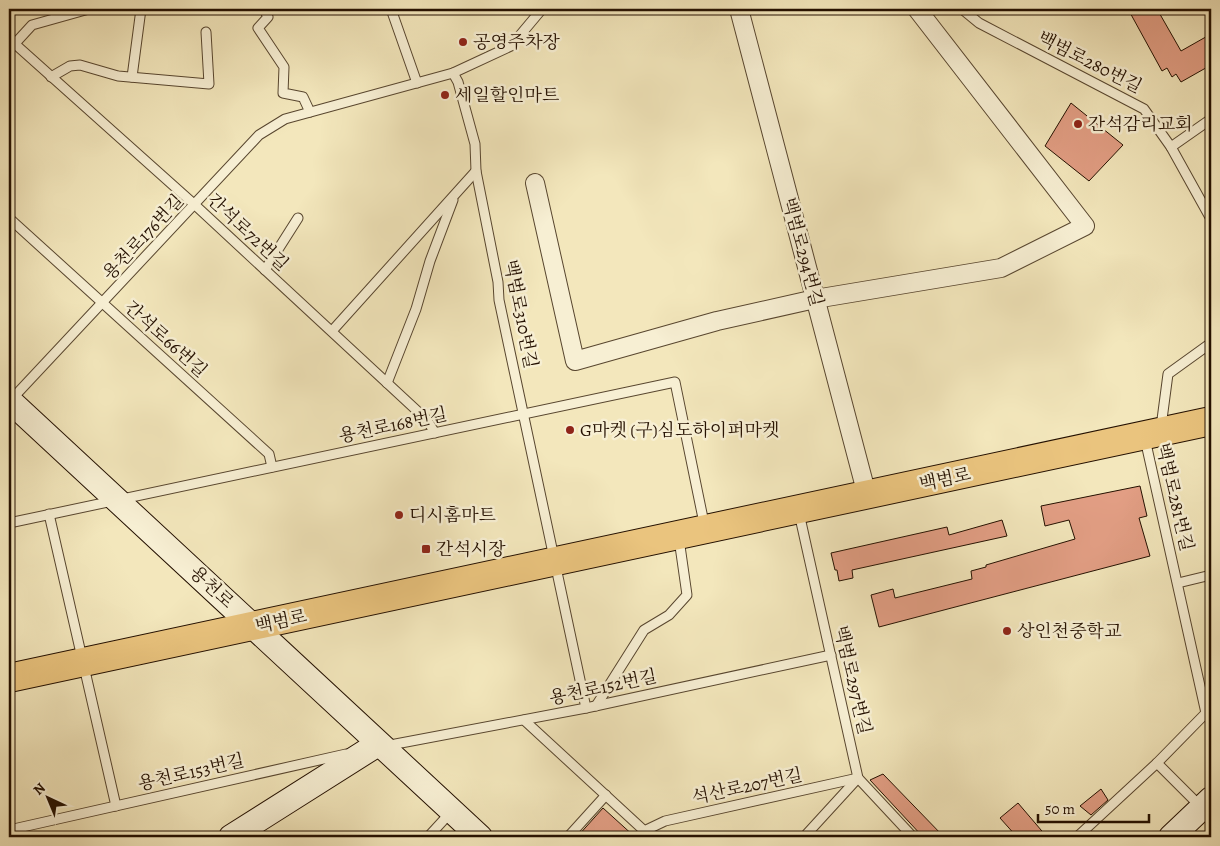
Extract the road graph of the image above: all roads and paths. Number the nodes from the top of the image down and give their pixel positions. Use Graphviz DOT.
graph roads {
  1 [pos="88,9"];
  2 [pos="141,9"];
  3 [pos="264,9"];
  4 [pos="391,9"];
  5 [pos="542,9"];
  6 [pos="739,9"];
  7 [pos="917,9"];
  8 [pos="962,9"];
  9 [pos="206,32"];
  10 [pos="12,47"];
  11 [pos="453,74"];
  12 [pos="52,77"];
  13 [pos="132,77"];
  14 [pos="417,83"];
  15 [pos="310,112"];
  16 [pos="1211,119"];
  17 [pos="1171,147"];
  18 [pos="476,171"];
  19 [pos="535,183"];
  20 [pos="455,194"];
  21 [pos="195,205"];
  22 [pos="9,218"];
  23 [pos="298,218"];
  24 [pos="1211,219"];
  25 [pos="265,270"];
  26 [pos="815,299"];
  27 [pos="102,303"];
  28 [pos="332,331"];
  29 [pos="1211,343"];
  30 [pos="387,383"];
  31 [pos="9,400"];
  32 [pos="524,414"];
  33 [pos="1211,422"];
  34 [pos="435,433"];
  35 [pos="1152,434"];
  36 [pos="272,467"];
  37 [pos="867,495"];
  38 [pos="117,500"];
  39 [pos="798,510"];
  40 [pos="49,514"];
  41 [pos="9,523"];
  42 [pos="706,530"];
  43 [pos="678,536"];
  44 [pos="554,563"];
  45 [pos="1211,575"];
  46 [pos="1178,583"];
  47 [pos="255,627"];
  48 [pos="831,655"];
  49 [pos="83,662"];
  50 [pos="9,678"];
  51 [pos="596,706"];
  52 [pos="586,708"];
  53 [pos="524,720"];
  54 [pos="376,746"];
  55 [pos="1157,763"];
  56 [pos="858,778"];
  57 [pos="606,795"];
  58 [pos="116,806"];
  59 [pos="1208,808"];
  60 [pos="452,811"];
  61 [pos="9,830"];
  62 [pos="648,834"];
  63 [pos="231,837"];
  64 [pos="428,837"];
  65 [pos="480,837"];
  66 [pos="568,837"];
  67 [pos="804,837"];
  68 [pos="913,837"];
  69 [pos="1077,837"];
  70 [pos="1171,837"];
  1 -- 10 [label="lane"];
  2 -- 13 [label="lane"];
  3 -- 15 [label="lane"];
  4 -- 14 [label="lane"];
  5 -- 11 [label="lane, 용천로176번길"];
  6 -- 26 [label="street, 백범로294번길"];
  7 -- 26 [label="street"];
  8 -- 17 [label="lane, 백범로280번길"];
  9 -- 13 [label="lane"];
  10 -- 12 [label="lane, 간석로72번길"];
  11 -- 14 [label="lane, 용천로176번길"];
  11 -- 18 [label="lane, 백범로310번길"];
  12 -- 13 [label="lane"];
  12 -- 21 [label="lane, 간석로72번길"];
  14 -- 15 [label="lane, 용천로176번길"];
  15 -- 21 [label="lane, 용천로176번길"];
  16 -- 17 [label="lane"];
  17 -- 24 [label="lane, 백범로280번길"];
  18 -- 20 [label="lane"];
  18 -- 32 [label="lane, 백범로310번길"];
  19 -- 26 [label="street"];
  20 -- 28 [label="lane"];
  20 -- 30 [label="lane"];
  21 -- 25 [label="lane, 간석로72번길"];
  21 -- 27 [label="lane, 용천로176번길"];
  22 -- 27 [label="lane, 간석로66번길"];
  23 -- 25 [label="lane"];
  25 -- 28 [label="lane, 간석로72번길"];
  26 -- 37 [label="street, 백범로294번길"];
  27 -- 31 [label="lane, 용천로176번길"];
  27 -- 36 [label="lane, 간석로66번길"];
  28 -- 30 [label="lane, 간석로72번길"];
  29 -- 35 [label="lane"];
  30 -- 34 [label="lane, 간석로72번길"];
  31 -- 38 [label="street, 용천로"];
  32 -- 34 [label="lane, 용천로168번길"];
  32 -- 42 [label="lane, 용천로168번길"];
  32 -- 44 [label="lane, 백범로310번길"];
  33 -- 35 [label="main road, 백범로"];
  34 -- 36 [label="lane, 용천로168번길"];
  35 -- 37 [label="main road, 백범로"];
  35 -- 46 [label="lane, 백범로281번길"];
  36 -- 38 [label="lane, 용천로168번길"];
  37 -- 39 [label="main road, 백범로"];
  38 -- 40 [label="lane, 용천로168번길"];
  38 -- 47 [label="street, 용천로"];
  39 -- 42 [label="main road, 백범로"];
  39 -- 48 [label="lane, 백범로297번길"];
  40 -- 41 [label="lane, 용천로168번길"];
  40 -- 49 [label="lane"];
  42 -- 43 [label="main road, 백범로"];
  43 -- 44 [label="main road, 백범로"];
  43 -- 51 [label="lane"];
  44 -- 47 [label="main road, 백범로"];
  44 -- 52 [label="lane"];
  45 -- 46 [label="lane"];
  46 -- 55 [label="lane, 백범로281번길"];
  47 -- 49 [label="main road, 백범로"];
  47 -- 54 [label="street, 용천로"];
  48 -- 51 [label="lane, 용천로152번길"];
  48 -- 56 [label="lane, 백범로297번길"];
  49 -- 50 [label="main road, 백범로"];
  49 -- 58 [label="lane"];
  51 -- 52 [label="lane, 용천로152번길"];
  52 -- 53 [label="lane, 용천로152번길"];
  53 -- 54 [label="lane, 용천로152번길"];
  53 -- 57 [label="lane, 석산로207번길"];
  54 -- 58 [label="lane, 용천로153번길"];
  54 -- 60 [label="street, 용천로"];
  54 -- 63 [label="street"];
  55 -- 59 [label="lane"];
  55 -- 69 [label="lane, 백범로281번길"];
  56 -- 62 [label="lane, 석산로207번길"];
  56 -- 67 [label="lane"];
  56 -- 68 [label="lane"];
  57 -- 62 [label="lane, 석산로207번길"];
  57 -- 66 [label="lane"];
  58 -- 61 [label="lane, 용천로153번길"];
  59 -- 70 [label="street"];
  60 -- 64 [label="lane"];
  60 -- 65 [label="street, 용천로"];
}
